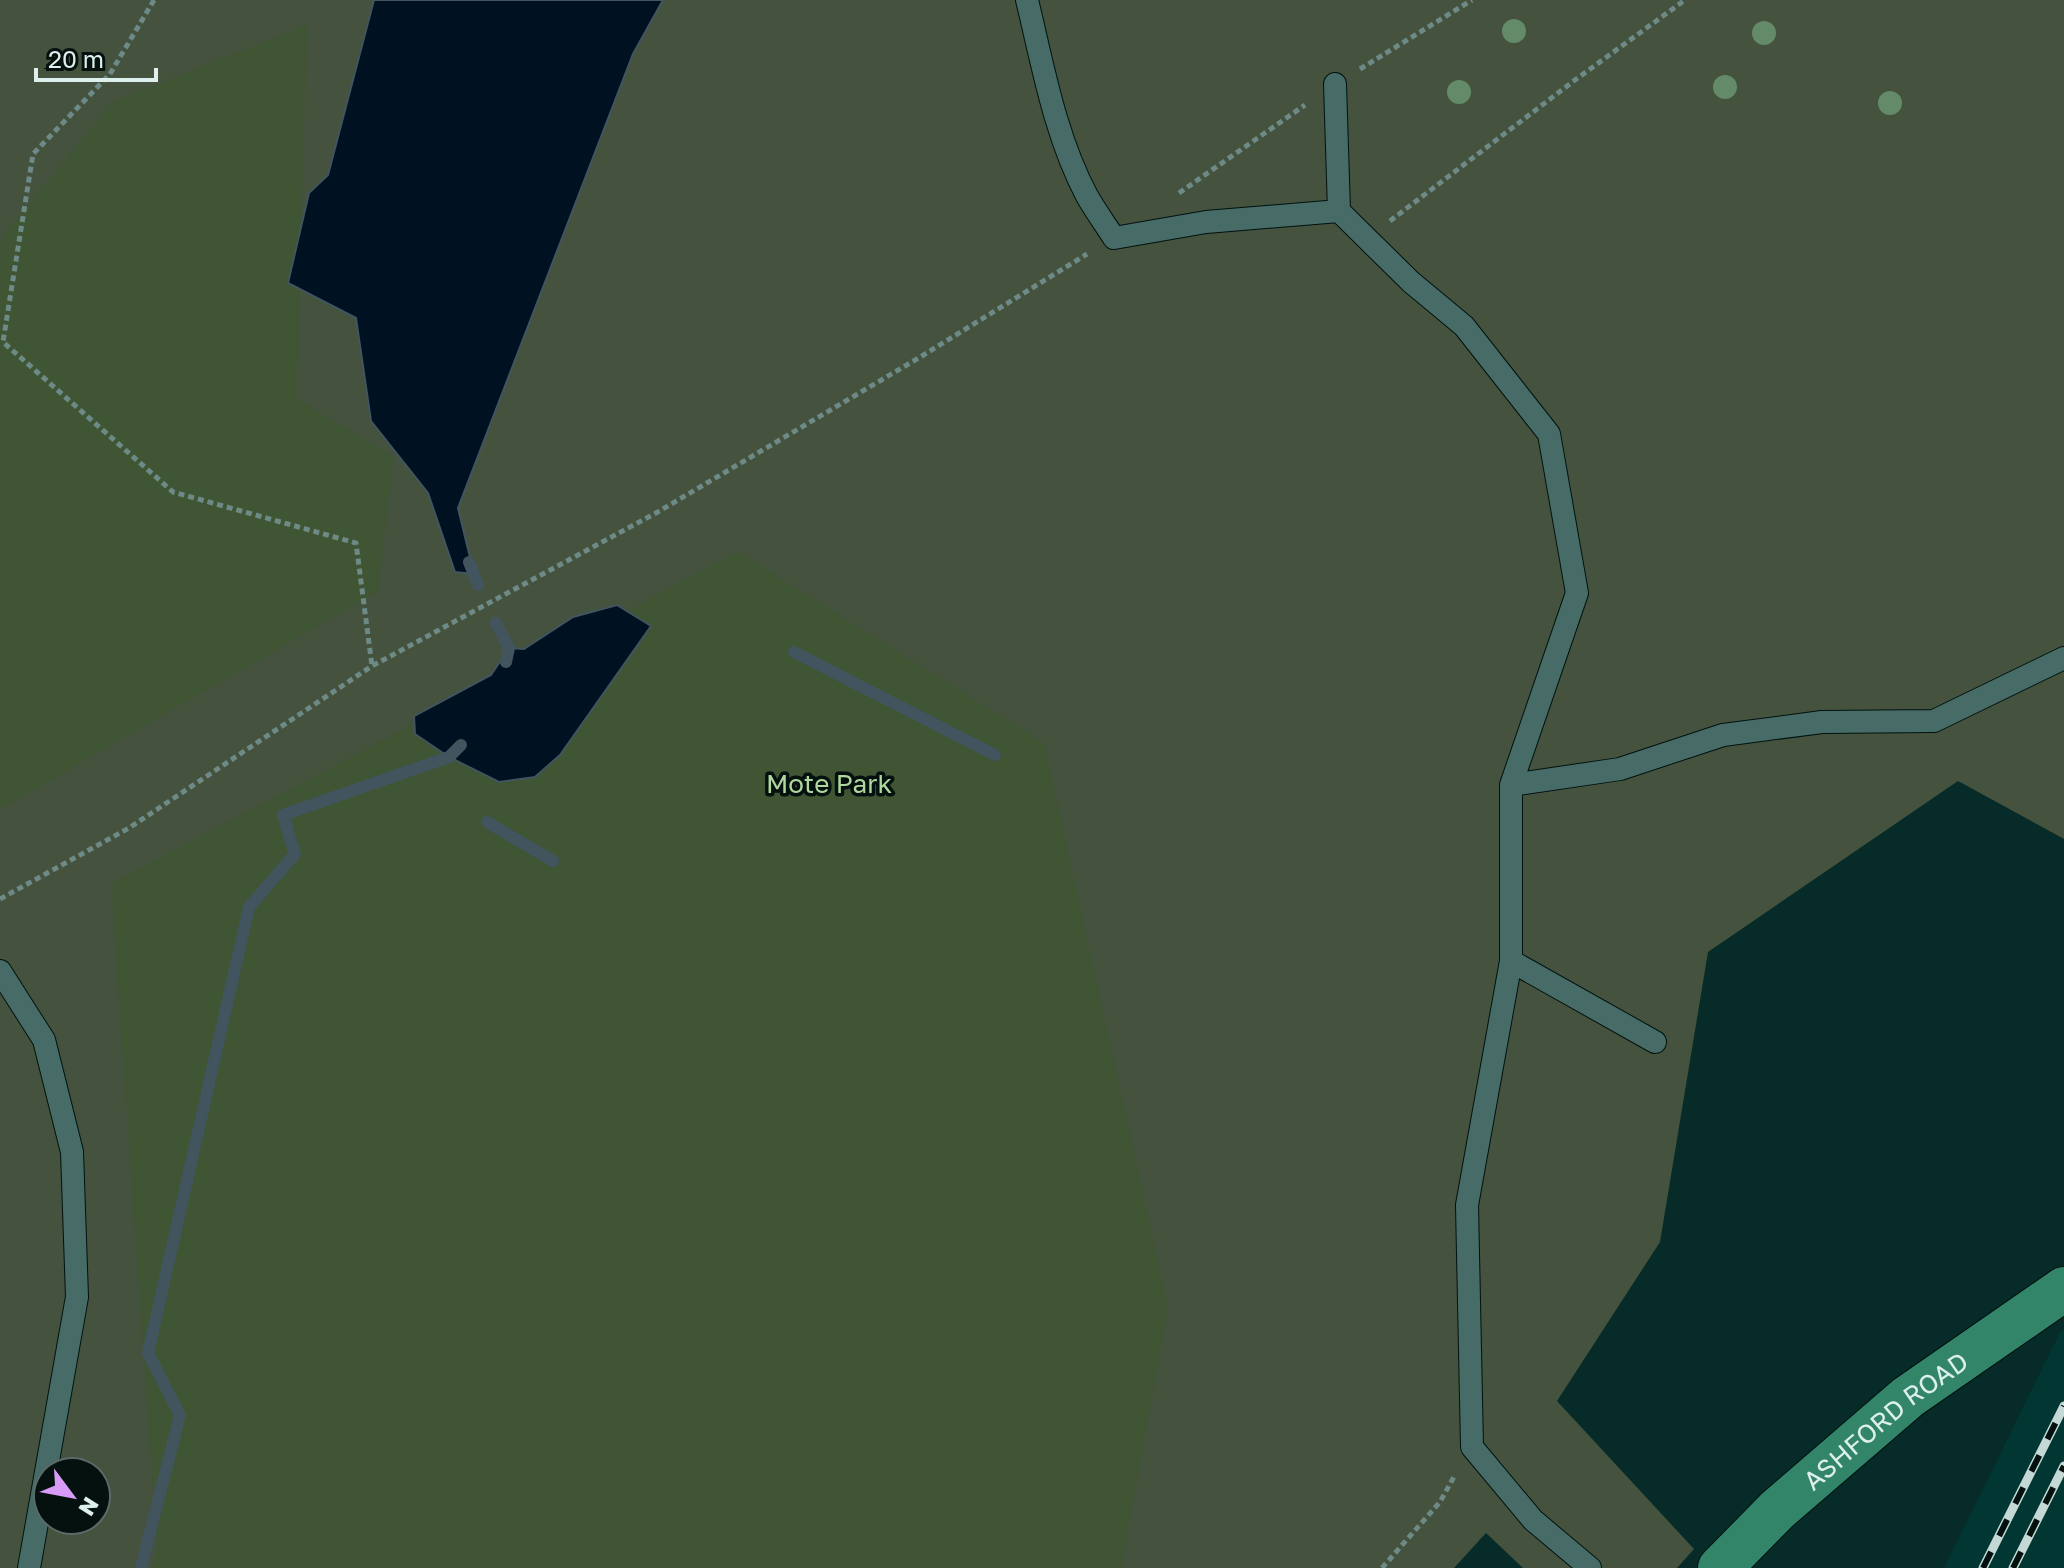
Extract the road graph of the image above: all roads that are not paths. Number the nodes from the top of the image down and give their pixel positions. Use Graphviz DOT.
graph roads {
  1 [pos="1027,0"];
  2 [pos="1335,84"];
  3 [pos="1339,211"];
  4 [pos="2064,658"];
  5 [pos="1511,785"];
  6 [pos="1511,961"];
  7 [pos="0,971"];
  8 [pos="1655,1042"];
  9 [pos="2060,1292"];
  10 [pos="29,1568"];
  11 [pos="1590,1568"];
  12 [pos="1720,1568"];
  1 -- 3 [label="lane"];
  2 -- 3 [label="lane"];
  3 -- 5 [label="lane"];
  4 -- 5 [label="lane"];
  5 -- 6 [label="lane"];
  6 -- 8 [label="lane"];
  6 -- 11 [label="lane"];
  7 -- 10 [label="lane"];
  9 -- 12 [label="main road, ASHFORD ROAD"];
}
